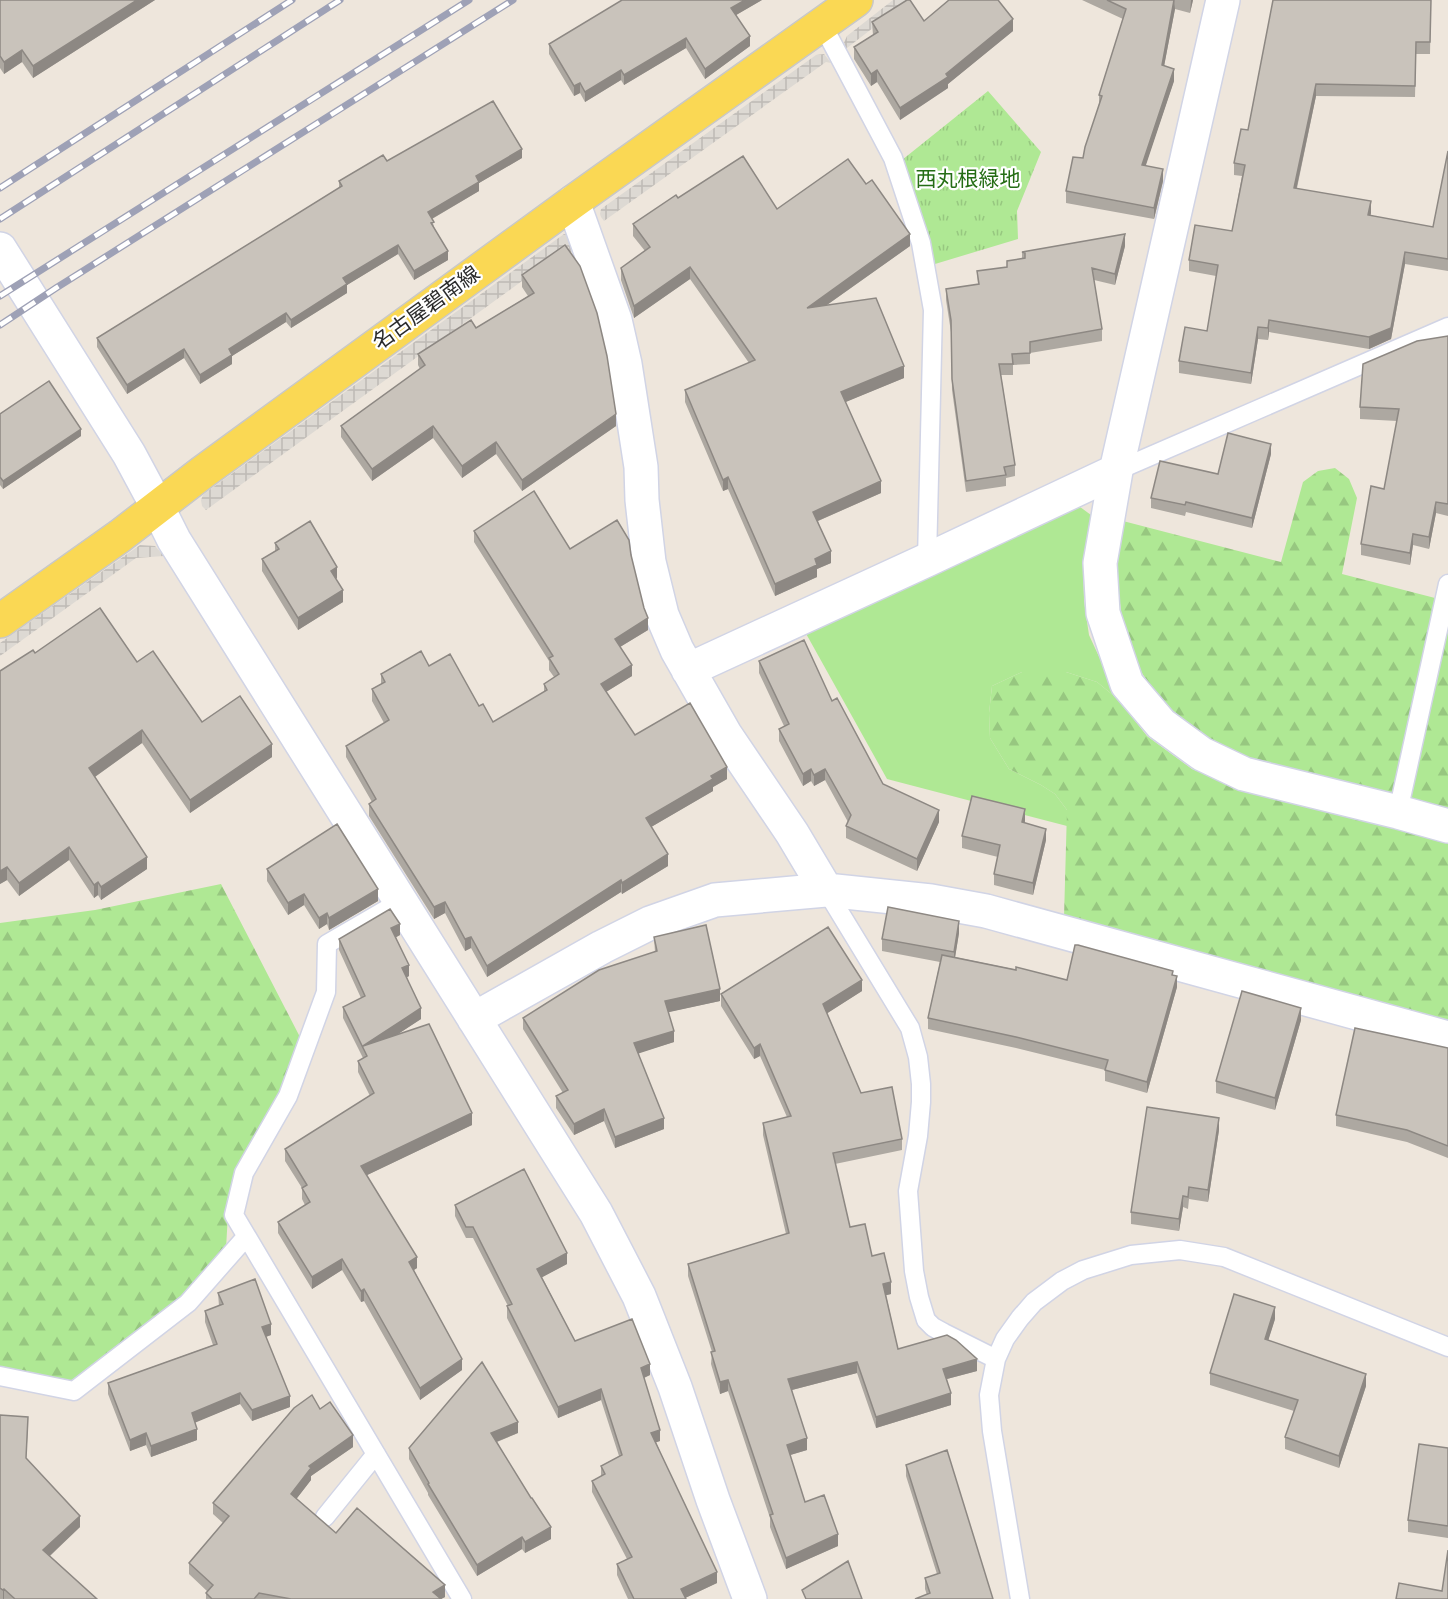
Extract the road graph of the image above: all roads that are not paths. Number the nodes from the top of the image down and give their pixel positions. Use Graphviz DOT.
graph roads {
  1 [pos="856,0"];
  2 [pos="1223,0"];
  3 [pos="822,24"];
  4 [pos="573,202"];
  5 [pos="0,249"];
  6 [pos="1448,327"];
  7 [pos="1116,471"];
  8 [pos="157,506"];
  9 [pos="927,560"];
  10 [pos="1448,584"];
  11 [pos="0,621"];
  12 [pos="688,670"];
  13 [pos="1398,812"];
  14 [pos="1448,826"];
  15 [pos="826,890"];
  16 [pos="401,901"];
  17 [pos="474,1019"];
  18 [pos="1448,1038"];
  19 [pos="246,1237"];
  20 [pos="1448,1347"];
  21 [pos="996,1359"];
  22 [pos="0,1376"];
  23 [pos="376,1454"];
  24 [pos="325,1517"];
  25 [pos="462,1599"];
  26 [pos="750,1599"];
  27 [pos="1020,1599"];
  1 -- 3 [label="main road, 名古屋碧南線"];
  2 -- 7 [label="street"];
  3 -- 4 [label="main road, 名古屋碧南線"];
  3 -- 9 [label="lane"];
  4 -- 8 [label="main road, 名古屋碧南線"];
  4 -- 12 [label="street"];
  5 -- 8 [label="street"];
  6 -- 7 [label="lane"];
  7 -- 9 [label="street"];
  7 -- 13 [label="street"];
  8 -- 11 [label="main road, 名古屋碧南線"];
  8 -- 16 [label="street"];
  9 -- 12 [label="street"];
  10 -- 13 [label="lane"];
  12 -- 15 [label="street"];
  13 -- 14 [label="street"];
  15 -- 17 [label="street"];
  15 -- 18 [label="street"];
  15 -- 21 [label="lane"];
  16 -- 17 [label="street"];
  16 -- 19 [label="lane"];
  17 -- 26 [label="street"];
  19 -- 22 [label="lane"];
  19 -- 23 [label="lane"];
  20 -- 21 [label="lane"];
  21 -- 27 [label="lane"];
  23 -- 24 [label="lane"];
  23 -- 25 [label="lane"];
}
